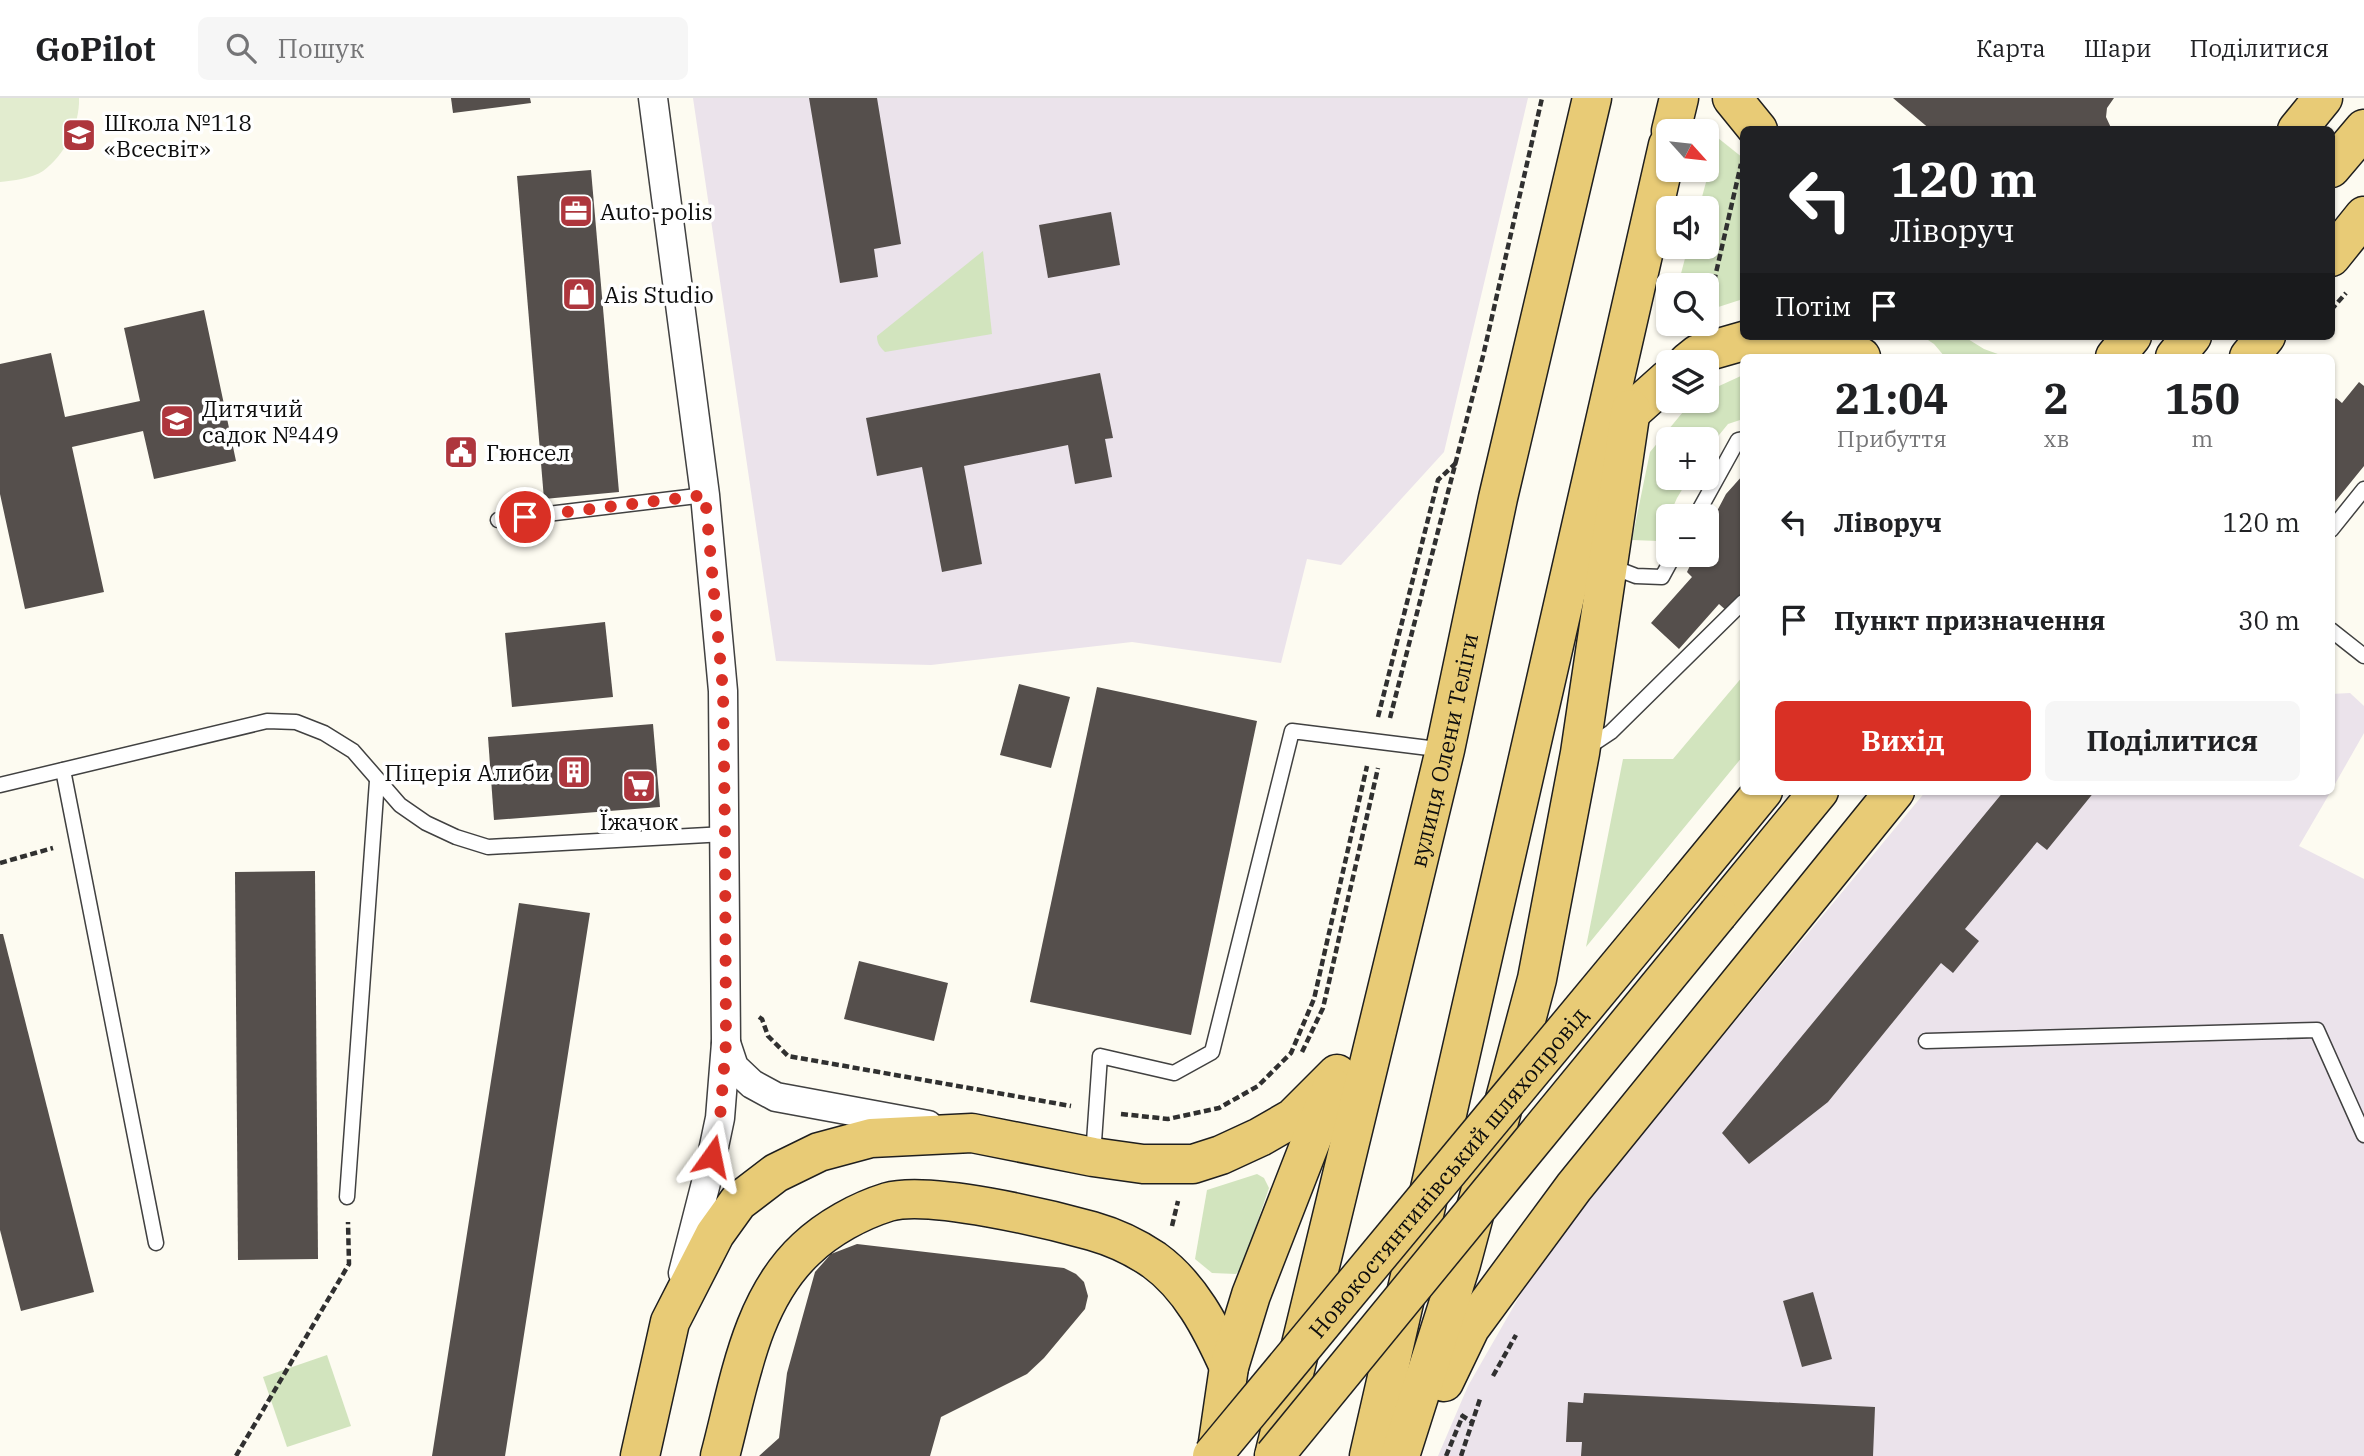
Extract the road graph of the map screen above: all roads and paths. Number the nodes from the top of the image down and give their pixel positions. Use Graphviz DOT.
graph roads {
  1 [pos="653,98"];
  2 [pos="1542,98"];
  3 [pos="1592,98"];
  4 [pos="1679,98"];
  5 [pos="1732,98"];
  6 [pos="2323,98"];
  7 [pos="1674,119"];
  8 [pos="1755,126"];
  9 [pos="2300,126"];
  10 [pos="2364,129"];
  11 [pos="2335,162"];
  12 [pos="1740,166"];
  13 [pos="1659,182"];
  14 [pos="2362,222"];
  15 [pos="1647,232"];
  16 [pos="2335,252"];
  17 [pos="1716,273"];
  18 [pos="1747,340"];
  19 [pos="1820,340"];
  20 [pos="2129,340"];
  21 [pos="2189,340"];
  22 [pos="2263,340"];
  23 [pos="1712,350"];
  24 [pos="1856,354"];
  25 [pos="2117,354"];
  26 [pos="2177,354"];
  27 [pos="2251,354"];
  28 [pos="1656,390"];
  29 [pos="1630,413"];
  30 [pos="1740,440"];
  31 [pos="1456,463"];
  32 [pos="2364,489"];
  33 [pos="705,495"];
  34 [pos="1703,504"];
  35 [pos="498,520"];
  36 [pos="2335,525"];
  37 [pos="1608,565"];
  38 [pos="1668,567"];
  39 [pos="1740,604"];
  40 [pos="2335,633"];
  41 [pos="2364,656"];
  42 [pos="1378,741"];
  43 [pos="1445,750"];
  44 [pos="1580,753"];
  45 [pos="63,770"];
  46 [pos="377,781"];
  47 [pos="0,785"];
  48 [pos="1760,795"];
  49 [pos="1816,795"];
  50 [pos="1892,795"];
  51 [pos="725,834"];
  52 [pos="77,841"];
  53 [pos="0,863"];
  54 [pos="725,1030"];
  55 [pos="1926,1041"];
  56 [pos="1300,1056"];
  57 [pos="1337,1074"];
  58 [pos="1244,1102"];
  59 [pos="1097,1110"];
  60 [pos="1211,1117"];
  61 [pos="1168,1119"];
  62 [pos="972,1133"];
  63 [pos="2364,1135"];
  64 [pos="1093,1157"];
  65 [pos="1175,1165"];
  66 [pos="347,1197"];
  67 [pos="156,1243"];
  68 [pos="1154,1260"];
  69 [pos="670,1322"];
  70 [pos="1229,1367"];
  71 [pos="236,1456"];
  72 [pos="640,1456"];
  73 [pos="720,1456"];
  74 [pos="1214,1456"];
  75 [pos="1274,1456"];
  76 [pos="1369,1456"];
  77 [pos="1400,1456"];
  78 [pos="1408,1456"];
  1 -- 33 [label="street"];
  2 -- 31 [label="path"];
  3 -- 43 [label="main road, вулиця Олени Теліги"];
  4 -- 7 [label="main road"];
  5 -- 8 [label="main road"];
  6 -- 9 [label="main road"];
  10 -- 11 [label="main road"];
  12 -- 17 [label="path"];
  13 -- 15 [label="main road"];
  14 -- 16 [label="main road"];
  15 -- 29 [label="main road"];
  15 -- 76 [label="main road"];
  18 -- 23 [label="main road"];
  19 -- 24 [label="main road"];
  20 -- 25 [label="main road"];
  21 -- 26 [label="main road"];
  22 -- 27 [label="main road"];
  28 -- 29 [label="main road"];
  29 -- 37 [label="main road"];
  30 -- 34 [label="lane"];
  31 -- 42 [label="path"];
  31 -- 42 [label="path"];
  32 -- 36 [label="lane"];
  33 -- 35 [label="lane"];
  33 -- 51 [label="street"];
  37 -- 38 [label="lane"];
  37 -- 44 [label="main road"];
  39 -- 44 [label="lane"];
  40 -- 41 [label="lane"];
  42 -- 43 [label="lane"];
  42 -- 56 [label="path"];
  42 -- 59 [label="lane"];
  42 -- 61 [label="path"];
  43 -- 57 [label="main road"];
  43 -- 75 [label="main road, вулиця Олени Теліги"];
  44 -- 77 [label="main road"];
  45 -- 46 [label="lane"];
  45 -- 47 [label="lane"];
  45 -- 52 [label="lane"];
  46 -- 51 [label="lane"];
  46 -- 66 [label="lane"];
  48 -- 74 [label="main road, Новокостянтинівський шляхопровід, bridge"];
  49 -- 75 [label="main road, Новокостянтинівський шляхопровід, bridge"];
  50 -- 78 [label="main road"];
  51 -- 54 [label="street"];
  52 -- 53 [label="path"];
  52 -- 67 [label="lane"];
  54 -- 59 [label="path"];
  54 -- 62 [label="street"];
  54 -- 69 [label="street"];
  55 -- 63 [label="lane"];
  57 -- 65 [label="main road"];
  57 -- 70 [label="main road"];
  58 -- 60 [label="path"];
  59 -- 61 [label="path"];
  59 -- 64 [label="lane"];
  61 -- 65 [label="path"];
  62 -- 64 [label="main road"];
  62 -- 69 [label="main road"];
  64 -- 65 [label="main road"];
  65 -- 68 [label="path"];
  66 -- 71 [label="path"];
  68 -- 70 [label="main road"];
  68 -- 73 [label="main road"];
  69 -- 72 [label="main road"];
  70 -- 74 [label="main road"];
}
